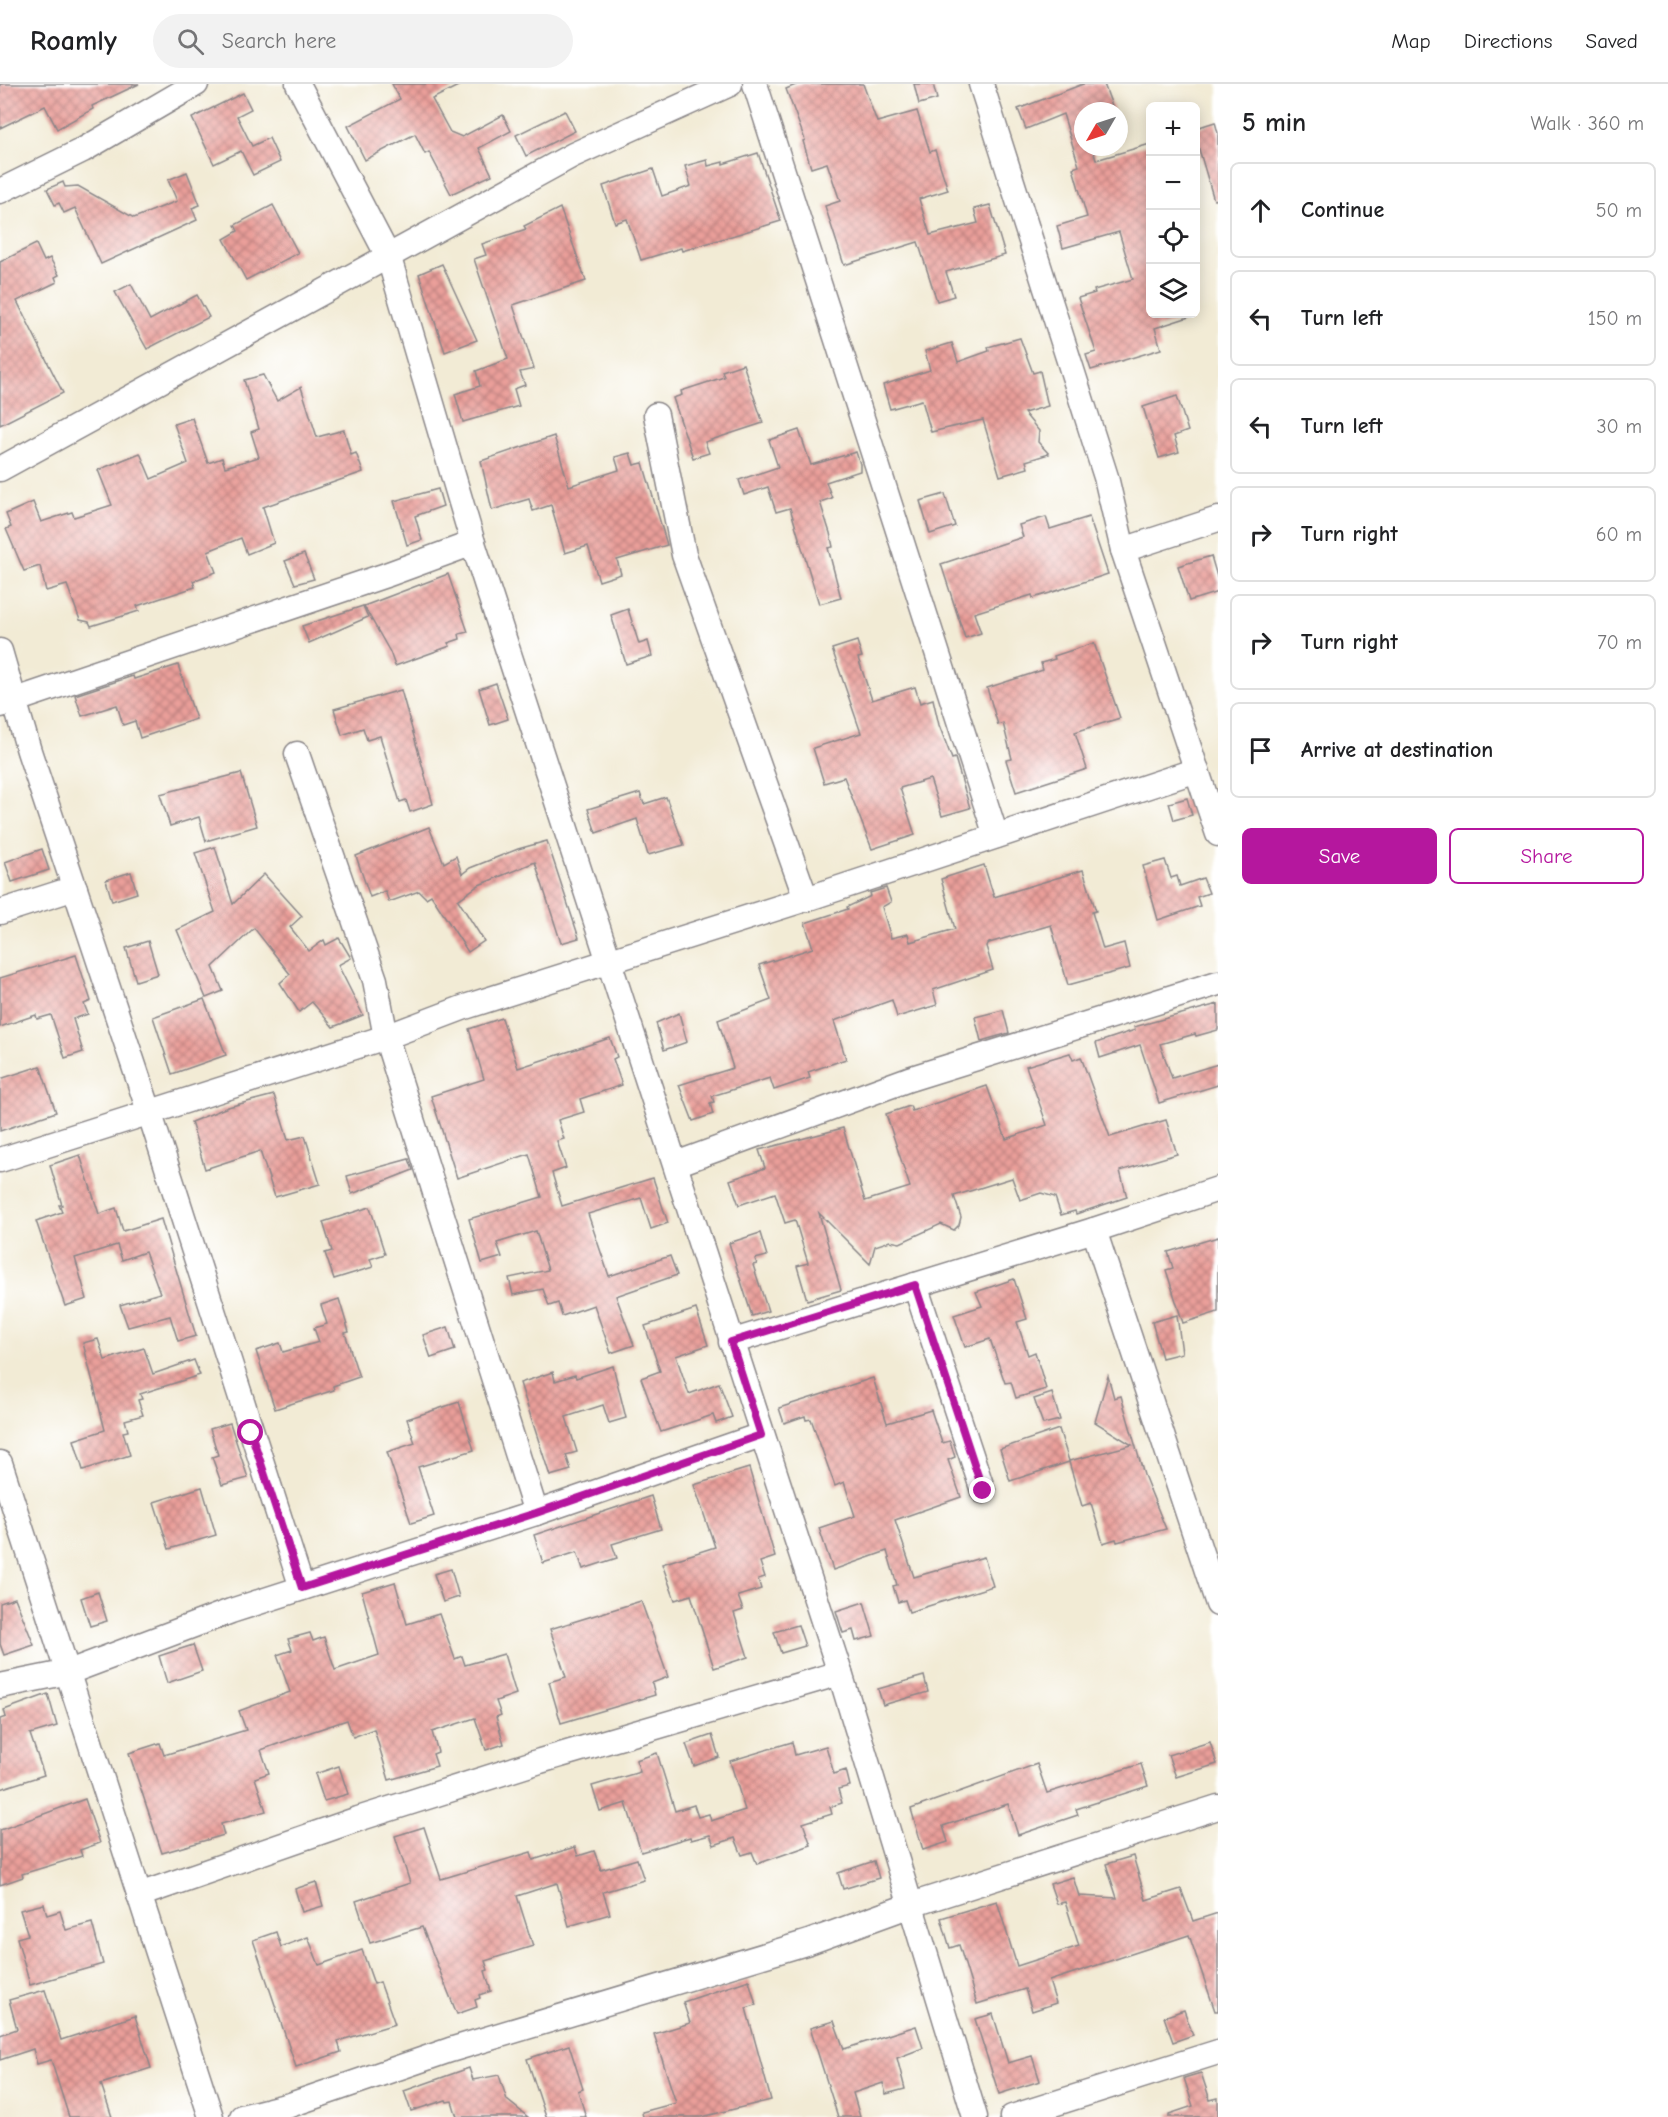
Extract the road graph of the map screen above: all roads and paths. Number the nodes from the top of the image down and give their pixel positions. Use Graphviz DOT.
graph roads {
  1 [pos="196,84"];
  2 [pos="298,84"];
  3 [pos="730,84"];
  4 [pos="755,84"];
  5 [pos="981,84"];
  6 [pos="0,191"];
  7 [pos="389,258"];
  8 [pos="656,415"];
  9 [pos="0,469"];
  10 [pos="1218,519"];
  11 [pos="473,543"];
  12 [pos="1124,549"];
  13 [pos="0,651"];
  14 [pos="7,703"];
  15 [pos="297,754"];
  16 [pos="1197,770"];
  17 [pos="1218,834"];
  18 [pos="996,836"];
  19 [pos="75,888"];
  20 [pos="806,899"];
  21 [pos="0,912"];
  22 [pos="609,960"];
  23 [pos="1218,983"];
  24 [pos="386,1037"];
  25 [pos="149,1111"];
  26 [pos="0,1160"];
  27 [pos="676,1164"];
  28 [pos="1218,1189"];
  29 [pos="1095,1230"];
  30 [pos="915,1285"];
  31 [pos="731,1342"];
  32 [pos="761,1435"];
  33 [pos="0,1462"];
  34 [pos="983,1491"];
  35 [pos="536,1513"];
  36 [pos="302,1588"];
  37 [pos="1218,1604"];
  38 [pos="69,1672"];
  39 [pos="840,1673"];
  40 [pos="0,1686"];
  41 [pos="1218,1807"];
  42 [pos="139,1895"];
  43 [pos="912,1905"];
  44 [pos="1218,2052"];
  45 [pos="211,2117"];
  46 [pos="242,2117"];
  47 [pos="975,2117"];
  48 [pos="1012,2117"];
  1 -- 6 [label="street"];
  2 -- 7 [label="street"];
  3 -- 7 [label="street"];
  4 -- 18 [label="street"];
  5 -- 12 [label="street"];
  7 -- 9 [label="street"];
  7 -- 11 [label="street"];
  8 -- 20 [label="street"];
  10 -- 12 [label="street"];
  11 -- 14 [label="street"];
  11 -- 22 [label="street"];
  12 -- 16 [label="street"];
  13 -- 14 [label="street"];
  14 -- 19 [label="street"];
  15 -- 24 [label="street"];
  16 -- 17 [label="street"];
  16 -- 18 [label="street"];
  18 -- 20 [label="street"];
  19 -- 21 [label="street"];
  19 -- 25 [label="street"];
  20 -- 22 [label="street"];
  22 -- 24 [label="street"];
  22 -- 27 [label="street"];
  23 -- 27 [label="street"];
  24 -- 25 [label="street"];
  24 -- 35 [label="street"];
  25 -- 26 [label="street"];
  25 -- 36 [label="street"];
  27 -- 31 [label="street"];
  28 -- 29 [label="street"];
  29 -- 30 [label="street"];
  29 -- 37 [label="street"];
  30 -- 31 [label="street"];
  30 -- 34 [label="street"];
  31 -- 32 [label="street"];
  32 -- 35 [label="street"];
  32 -- 39 [label="street"];
  33 -- 38 [label="street"];
  35 -- 36 [label="street"];
  36 -- 38 [label="street"];
  38 -- 40 [label="street"];
  38 -- 42 [label="street"];
  39 -- 42 [label="street"];
  39 -- 43 [label="street"];
  41 -- 43 [label="street"];
  42 -- 45 [label="street"];
  43 -- 46 [label="street"];
  43 -- 47 [label="street"];
  44 -- 48 [label="street"];
}
